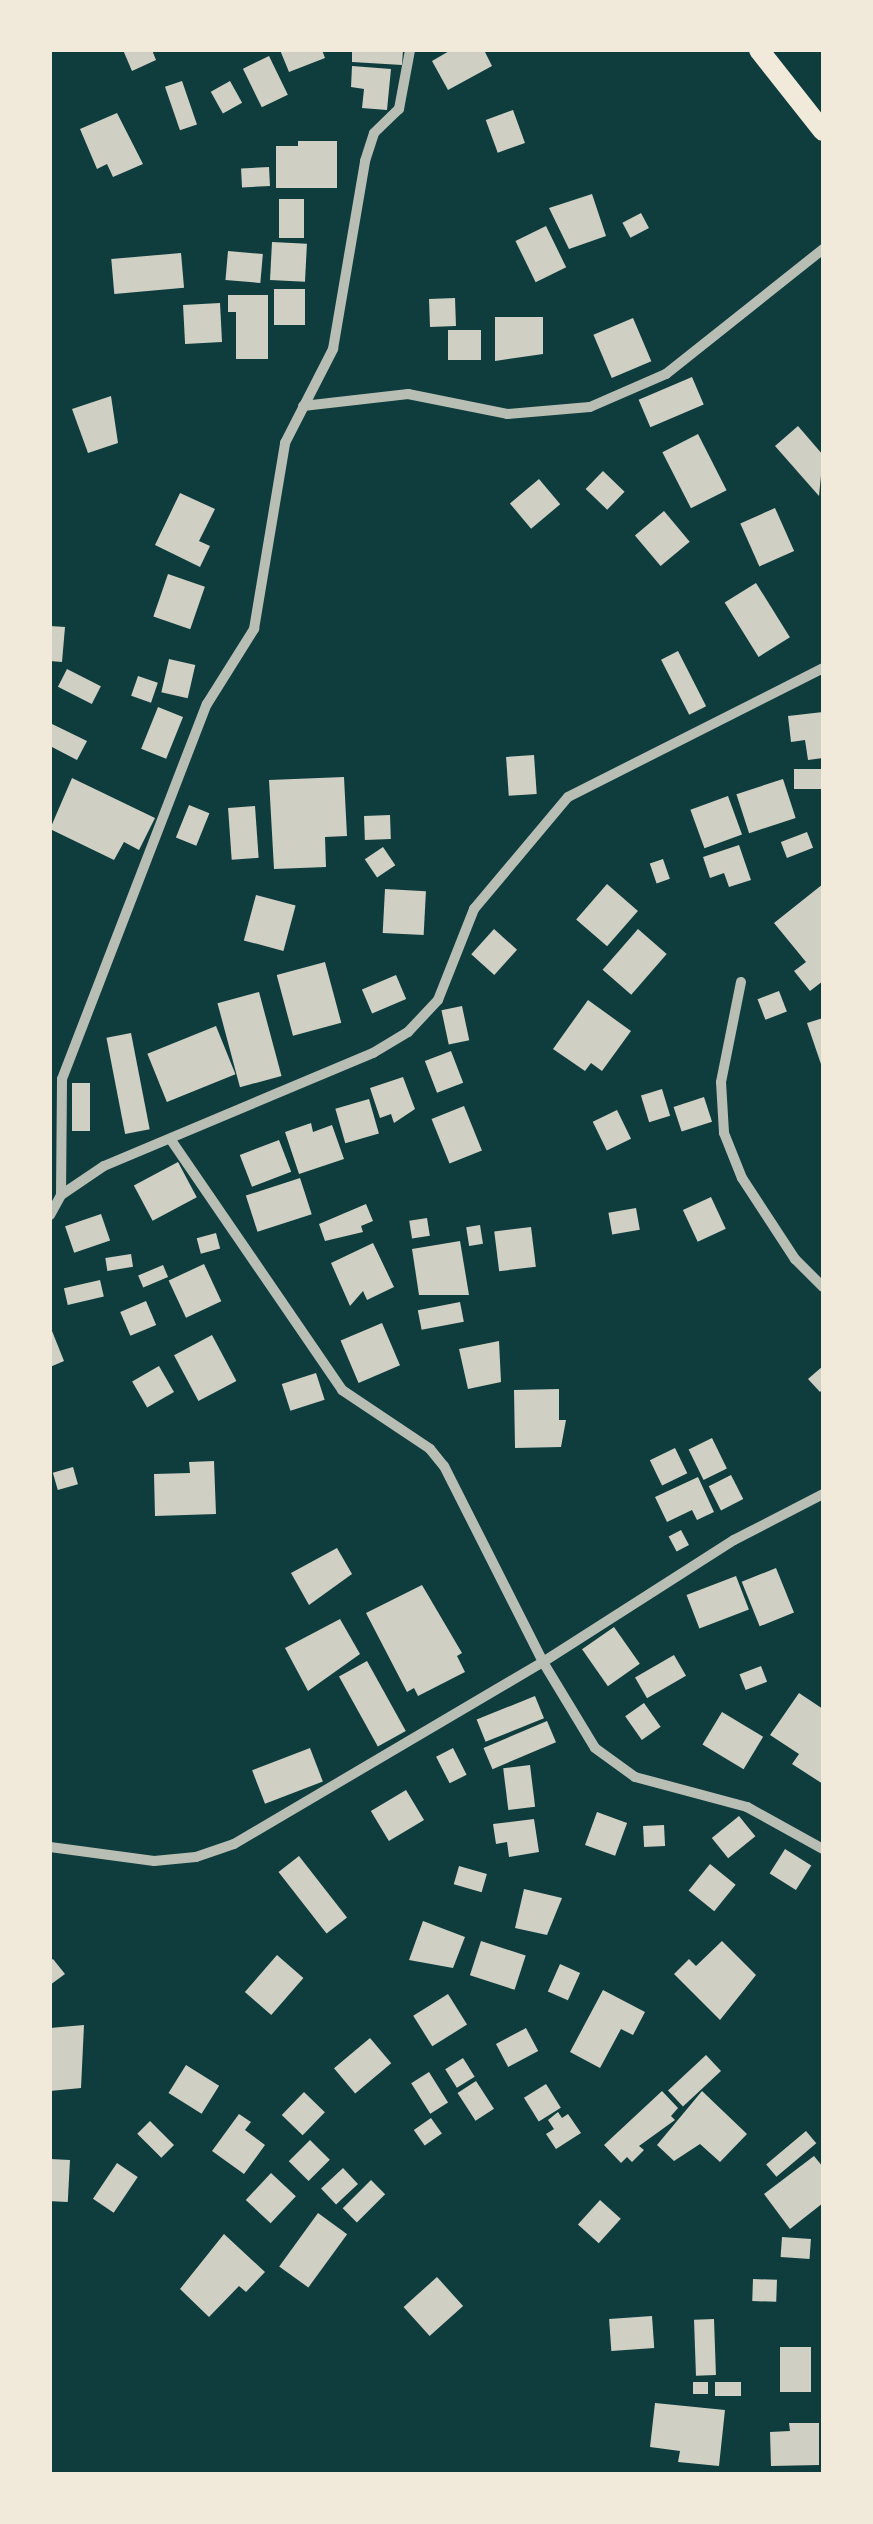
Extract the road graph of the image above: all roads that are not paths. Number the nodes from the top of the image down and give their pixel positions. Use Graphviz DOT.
graph roads {
  1 [pos="410,50"];
  2 [pos="759,50"];
  3 [pos="823,131"];
  4 [pos="823,248"];
  5 [pos="303,406"];
  6 [pos="823,668"];
  7 [pos="740,982"];
  8 [pos="171,1140"];
  9 [pos="61,1195"];
  10 [pos="50,1215"];
  11 [pos="823,1287"];
  12 [pos="823,1494"];
  13 [pos="543,1662"];
  14 [pos="50,1848"];
  15 [pos="823,1849"];
  1 -- 5 [label="street"];
  2 -- 3 [label="highway"];
  4 -- 5 [label="street"];
  5 -- 9 [label="street"];
  6 -- 8 [label="street"];
  7 -- 11 [label="street"];
  8 -- 9 [label="street"];
  8 -- 13 [label="street"];
  9 -- 10 [label="street"];
  12 -- 13 [label="street"];
  13 -- 14 [label="street"];
  13 -- 15 [label="street"];
}
